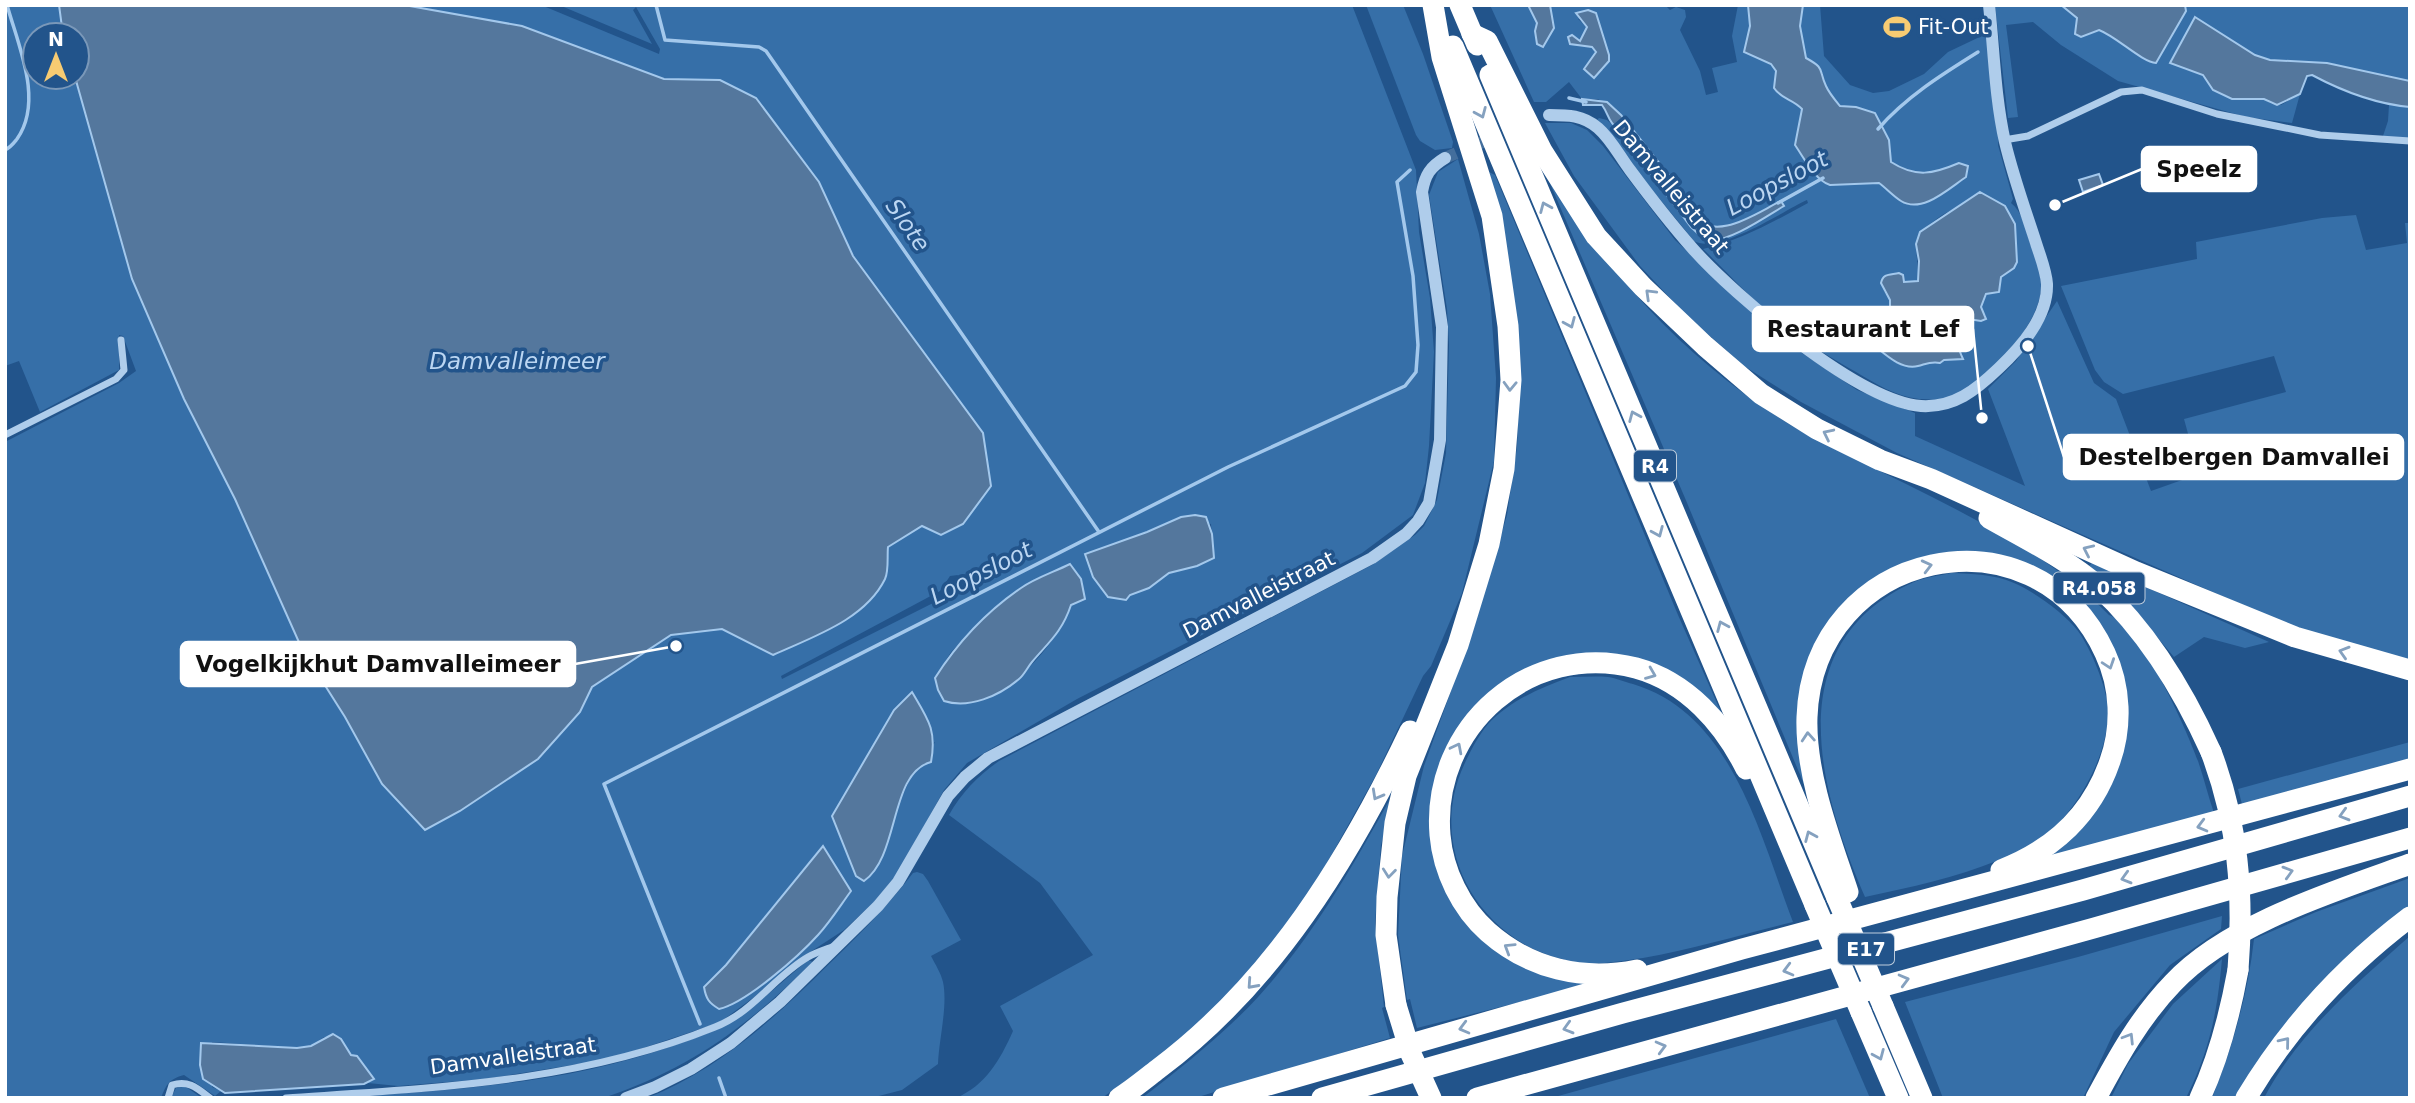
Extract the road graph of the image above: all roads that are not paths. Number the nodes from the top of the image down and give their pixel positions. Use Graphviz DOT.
graph roads {
  1 [pos="1434,5"];
  2 [pos="1460,5"];
  3 [pos="1989,5"];
  4 [pos="1472,34"];
  5 [pos="1549,115"];
  6 [pos="2004,140"];
  7 [pos="2410,141"];
  8 [pos="1445,158"];
  9 [pos="121,340"];
  10 [pos="5,435"];
  11 [pos="1889,464"];
  12 [pos="1464,622"];
  13 [pos="2410,670"];
  14 [pos="2410,769"];
  15 [pos="2410,796"];
  16 [pos="1777,814"];
  17 [pos="2410,838"];
  18 [pos="2410,864"];
  19 [pos="1843,898"];
  20 [pos="1930,900"];
  21 [pos="2410,917"];
  22 [pos="841,943"];
  23 [pos="1742,949"];
  24 [pos="167,1098"];
  25 [pos="210,1098"];
  26 [pos="286,1098"];
  27 [pos="626,1098"];
  28 [pos="1119,1098"];
  29 [pos="1223,1098"];
  30 [pos="1322,1098"];
  31 [pos="1431,1098"];
  32 [pos="1478,1098"];
  33 [pos="1898,1098"];
  34 [pos="1922,1098"];
  35 [pos="2096,1098"];
  36 [pos="2200,1098"];
  37 [pos="2246,1098"];
  1 -- 12 [label="highway, one-way"];
  1 -- 16 [label="highway, R4, one-way"];
  2 -- 4 [label="highway, R4"];
  3 -- 6 [label="street, Damvalleistraat"];
  11 -- 4 [label="highway, one-way"];
  19 -- 4 [label="highway, R4, one-way"];
  5 -- 6 [label="street, Damvalleistraat"];
  6 -- 7 [label="street"];
  8 -- 22 [label="street, Damvalleistraat"];
  9 -- 10 [label="street"];
  13 -- 11 [label="highway, one-way"];
  11 -- 36 [label="highway, R4.058, bridge"];
  12 -- 28 [label="highway, one-way"];
  12 -- 31 [label="highway, one-way, bridge"];
  14 -- 20 [label="highway, one-way"];
  15 -- 30 [label="highway, E17, one-way"];
  23 -- 16 [label="highway, one-way"];
  16 -- 33 [label="highway, R4, one-way, bridge"];
  32 -- 17 [label="highway, E17, one-way"];
  35 -- 18 [label="highway, one-way"];
  19 -- 20 [label="highway, one-way"];
  19 -- 34 [label="highway, R4, bridge"];
  20 -- 23 [label="highway"];
  37 -- 21 [label="highway, one-way"];
  22 -- 26 [label="street, Damvalleistraat"];
  22 -- 27 [label="street, Damvalleistraat"];
  23 -- 29 [label="highway, one-way"];
  24 -- 25 [label="street"];
}
